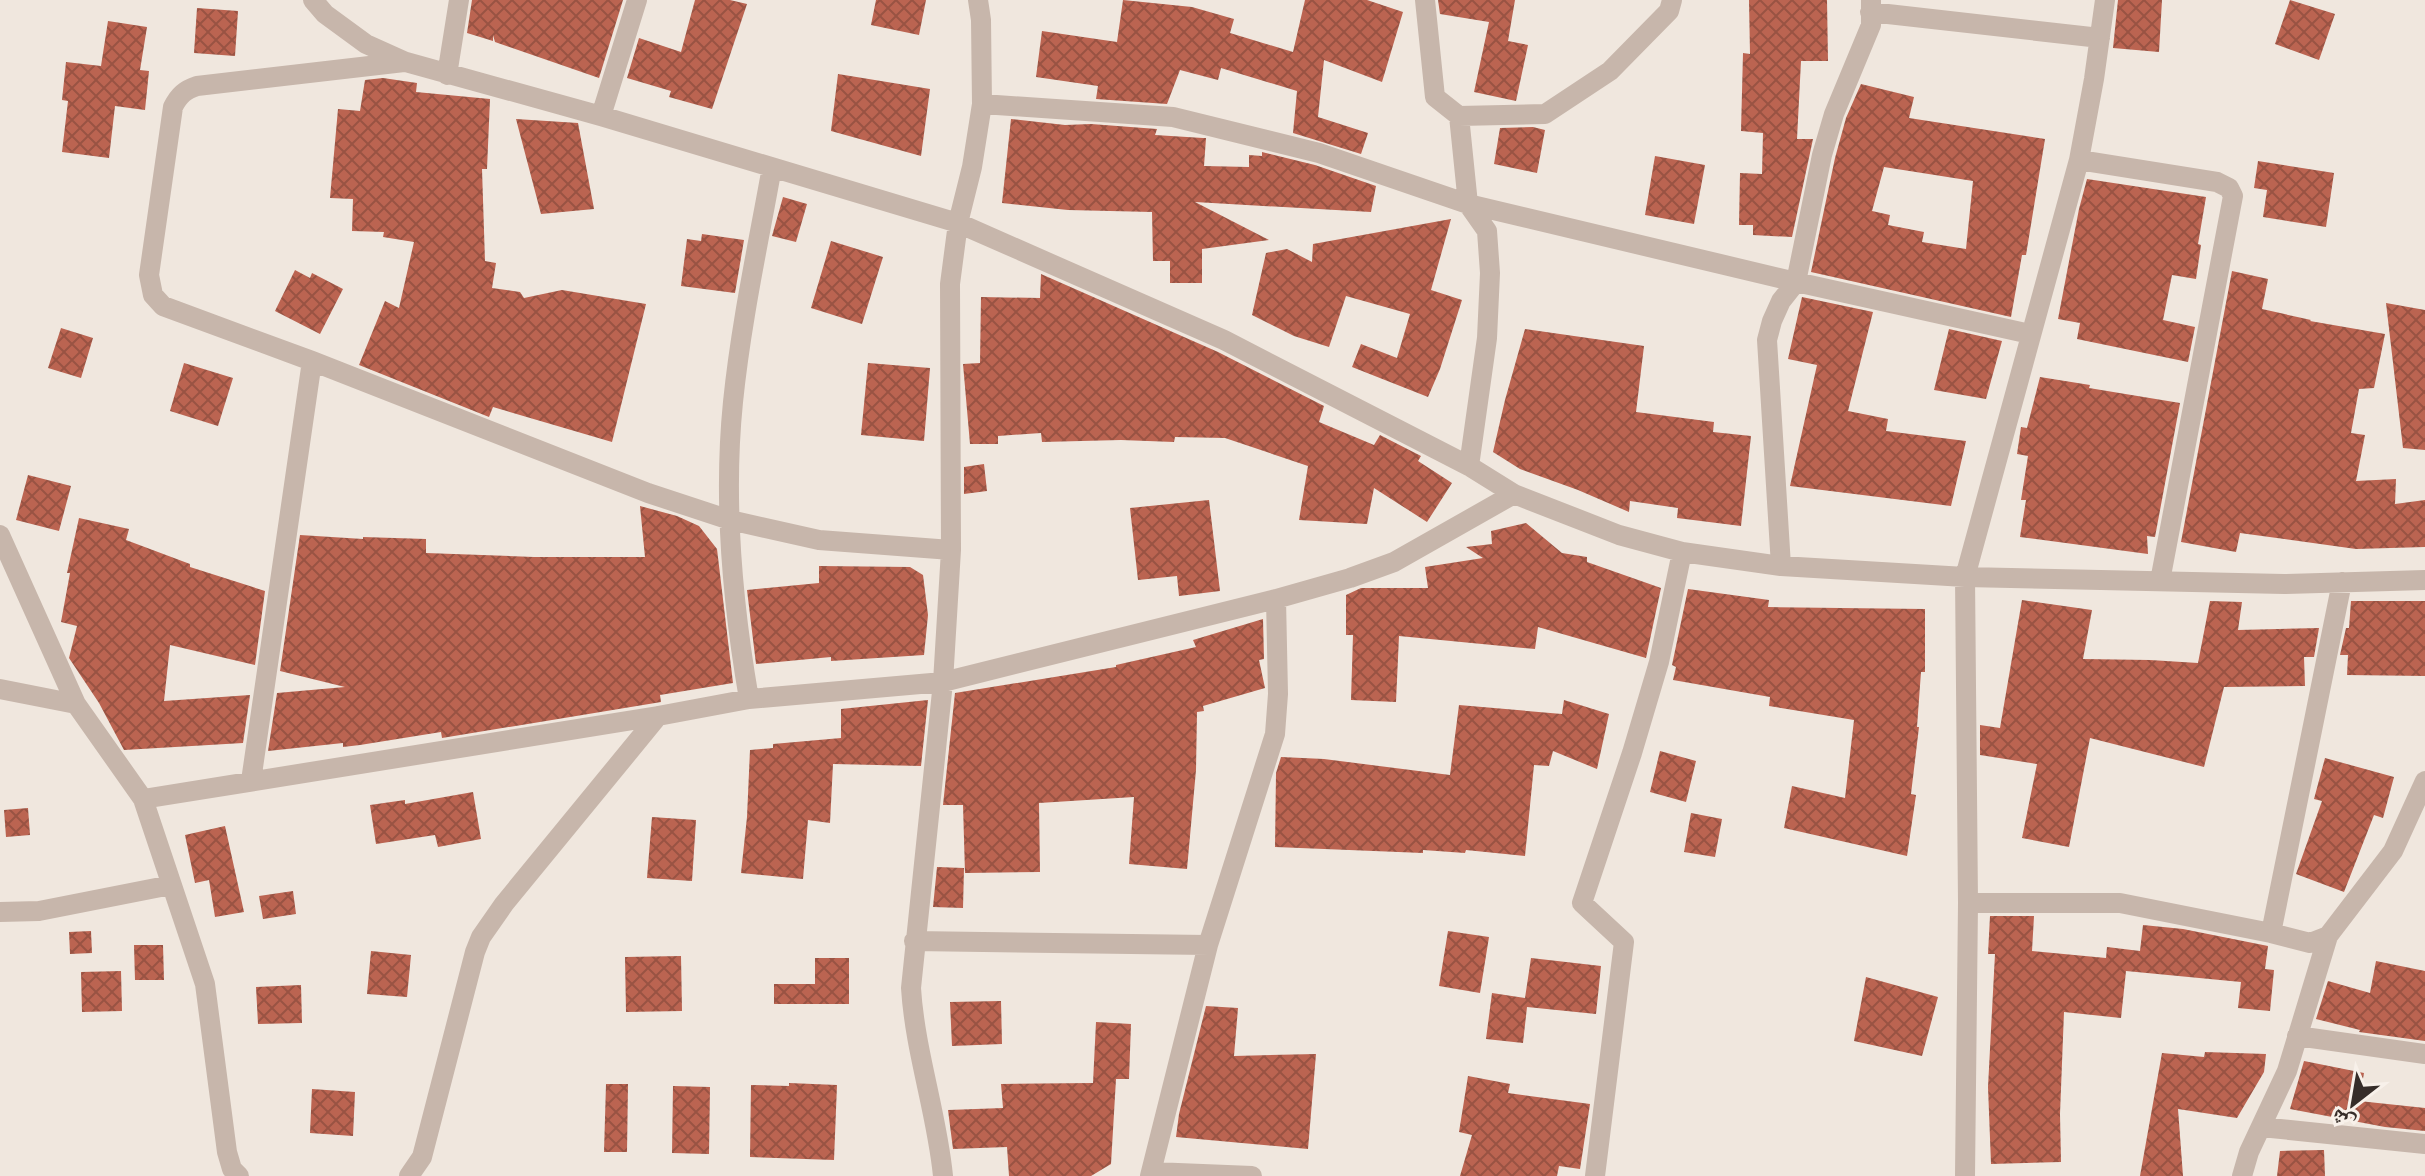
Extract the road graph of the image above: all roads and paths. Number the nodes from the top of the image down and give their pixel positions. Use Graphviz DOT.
graph roads {
  1 [pos="313,0"];
  2 [pos="459,0"];
  3 [pos="637,0"];
  4 [pos="978,0"];
  5 [pos="1425,0"];
  6 [pos="1672,0"];
  7 [pos="2105,0"];
  8 [pos="1870,6"];
  9 [pos="2100,38"];
  10 [pos="406,62"];
  11 [pos="447,75"];
  12 [pos="982,104"];
  13 [pos="601,116"];
  14 [pos="1459,116"];
  15 [pos="2079,160"];
  16 [pos="772,167"];
  17 [pos="1468,204"];
  18 [pos="958,223"];
  19 [pos="1796,282"];
  20 [pos="2030,334"];
  21 [pos="312,361"];
  22 [pos="1469,466"];
  23 [pos="1514,494"];
  24 [pos="730,520"];
  25 [pos="0,535"];
  26 [pos="951,550"];
  27 [pos="1682,552"];
  28 [pos="1781,566"];
  29 [pos="1965,577"];
  30 [pos="2425,580"];
  31 [pos="2160,581"];
  32 [pos="2342,582"];
  33 [pos="1276,599"];
  34 [pos="943,682"];
  35 [pos="0,689"];
  36 [pos="749,699"];
  37 [pos="76,704"];
  38 [pos="658,716"];
  39 [pos="251,781"];
  40 [pos="2425,781"];
  41 [pos="143,799"];
  42 [pos="171,885"];
  43 [pos="1968,903"];
  44 [pos="0,912"];
  45 [pos="2271,933"];
  46 [pos="2328,936"];
  47 [pos="914,941"];
  48 [pos="1208,945"];
  49 [pos="2297,1036"];
  50 [pos="2425,1054"];
  51 [pos="2261,1127"];
  52 [pos="2425,1144"];
  53 [pos="1152,1174"];
  54 [pos="414,1175"];
  55 [pos="239,1176"];
  56 [pos="943,1176"];
  57 [pos="1252,1176"];
  58 [pos="1595,1176"];
  59 [pos="1965,1176"];
  60 [pos="2242,1176"];
  1 -- 10 [label="street"];
  2 -- 11 [label="street"];
  3 -- 13 [label="street"];
  4 -- 12 [label="street"];
  5 -- 14 [label="street"];
  6 -- 14 [label="street"];
  7 -- 9 [label="street"];
  8 -- 9 [label="street"];
  8 -- 19 [label="street"];
  9 -- 15 [label="street"];
  10 -- 11 [label="street"];
  10 -- 21 [label="street"];
  11 -- 13 [label="street"];
  12 -- 17 [label="street"];
  12 -- 18 [label="street"];
  13 -- 16 [label="street"];
  14 -- 17 [label="street"];
  15 -- 20 [label="street"];
  15 -- 31 [label="street"];
  16 -- 18 [label="street"];
  16 -- 24 [label="street"];
  17 -- 19 [label="street"];
  17 -- 22 [label="street"];
  18 -- 22 [label="street"];
  18 -- 26 [label="street"];
  19 -- 20 [label="street"];
  19 -- 28 [label="street"];
  20 -- 29 [label="street"];
  21 -- 24 [label="street"];
  21 -- 39 [label="street"];
  22 -- 23 [label="street"];
  23 -- 27 [label="street"];
  23 -- 33 [label="street"];
  24 -- 26 [label="street"];
  24 -- 36 [label="street"];
  25 -- 37 [label="street"];
  26 -- 34 [label="street"];
  27 -- 28 [label="street"];
  27 -- 58 [label="street"];
  28 -- 29 [label="street"];
  29 -- 31 [label="street"];
  29 -- 43 [label="street"];
  30 -- 32 [label="street"];
  31 -- 32 [label="street"];
  32 -- 45 [label="street"];
  33 -- 34 [label="street"];
  33 -- 48 [label="street"];
  34 -- 36 [label="street"];
  34 -- 47 [label="street"];
  35 -- 37 [label="street"];
  36 -- 38 [label="street"];
  37 -- 41 [label="street"];
  38 -- 39 [label="street"];
  38 -- 54 [label="street"];
  39 -- 41 [label="street"];
  40 -- 46 [label="street"];
  41 -- 42 [label="street"];
  42 -- 44 [label="street"];
  42 -- 55 [label="street"];
  43 -- 45 [label="street"];
  43 -- 59 [label="street"];
  45 -- 46 [label="street"];
  46 -- 49 [label="street"];
  47 -- 48 [label="street"];
  47 -- 56 [label="street"];
  48 -- 53 [label="street"];
  49 -- 50 [label="street"];
  49 -- 51 [label="street"];
  51 -- 52 [label="street"];
  51 -- 60 [label="street"];
  53 -- 57 [label="street"];
}
